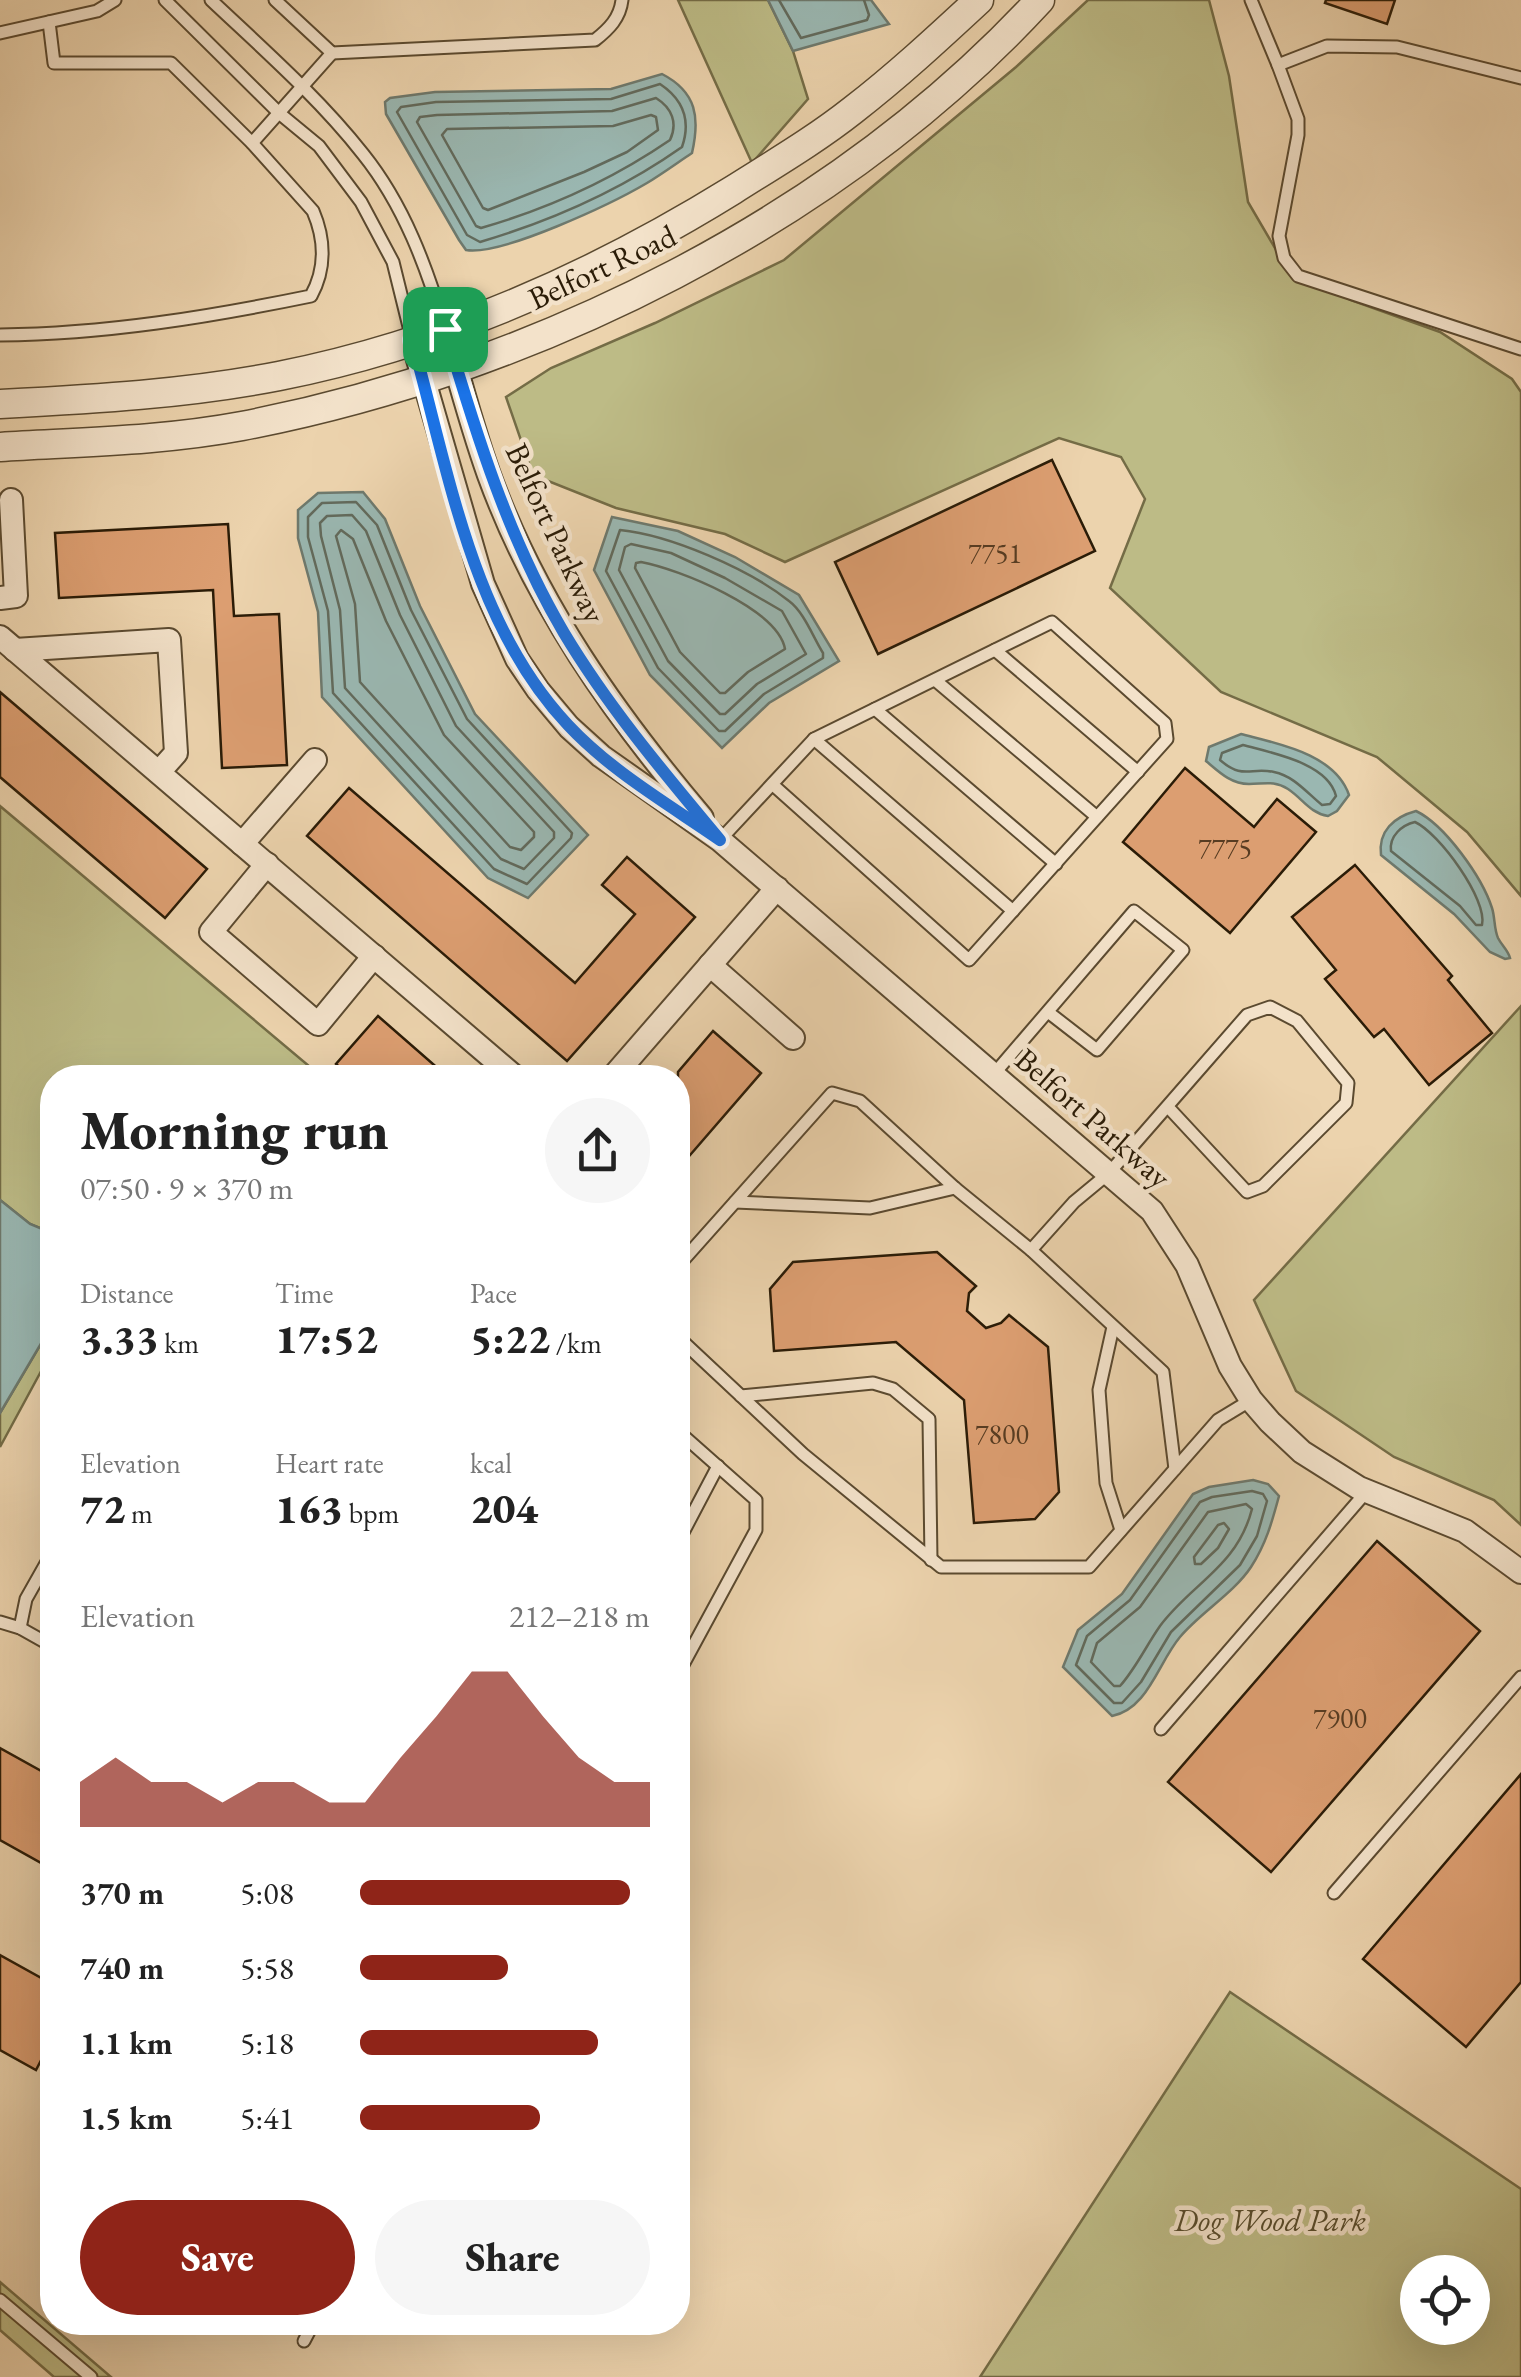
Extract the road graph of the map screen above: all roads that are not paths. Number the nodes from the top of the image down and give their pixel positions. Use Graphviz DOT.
graph roads {
  1 [pos="115,0"];
  2 [pos="166,0"];
  3 [pos="210,0"];
  4 [pos="275,0"];
  5 [pos="622,0"];
  6 [pos="979,0"];
  7 [pos="1040,0"];
  8 [pos="1251,0"];
  9 [pos="49,22"];
  10 [pos="0,34"];
  11 [pos="332,53"];
  12 [pos="1278,64"];
  13 [pos="1521,78"];
  14 [pos="302,88"];
  15 [pos="279,113"];
  16 [pos="252,143"];
  17 [pos="445,329"];
  18 [pos="0,335"];
  19 [pos="412,340"];
  20 [pos="1521,349"];
  21 [pos="457,369"];
  22 [pos="423,380"];
  23 [pos="0,404"];
  24 [pos="0,447"];
  25 [pos="11,500"];
  26 [pos="0,598"];
  27 [pos="8,644"];
  28 [pos="995,650"];
  29 [pos="935,680"];
  30 [pos="874,709"];
  31 [pos="814,739"];
  32 [pos="315,760"];
  33 [pos="159,772"];
  34 [pos="1138,772"];
  35 [pos="772,784"];
  36 [pos="1097,818"];
  37 [pos="720,840"];
  38 [pos="242,844"];
  39 [pos="266,864"];
  40 [pos="1056,864"];
  41 [pos="778,888"];
  42 [pos="1014,911"];
  43 [pos="374,956"];
  44 [pos="710,966"];
  45 [pos="1048,1012"];
  46 [pos="793,1038"];
  47 [pos="501,1065"];
  48 [pos="623,1065"];
  49 [pos="994,1074"];
  50 [pos="1168,1106"];
  51 [pos="1109,1173"];
  52 [pos="955,1188"];
  53 [pos="736,1202"];
  54 [pos="1032,1250"];
  55 [pos="690,1253"];
  56 [pos="1113,1327"];
  57 [pos="690,1348"];
  58 [pos="741,1396"];
  59 [pos="1250,1400"];
  60 [pos="690,1442"];
  61 [pos="718,1466"];
  62 [pos="1175,1468"];
  63 [pos="1366,1491"];
  64 [pos="690,1519"];
  65 [pos="1121,1530"];
  66 [pos="931,1560"];
  67 [pos="1521,1572"];
  68 [pos="40,1575"];
  69 [pos="0,1622"];
  70 [pos="20,1628"];
  71 [pos="40,1639"];
  72 [pos="690,1652"];
  73 [pos="1521,1677"];
  74 [pos="1161,1729"];
  75 [pos="1334,1893"];
  76 [pos="0,2300"];
  77 [pos="40,2334"];
  78 [pos="41,2335"];
  79 [pos="307,2335"];
  80 [pos="304,2341"];
  81 [pos="91,2377"];
  1 -- 9 [label="lane"];
  2 -- 15 [label="lane"];
  3 -- 14 [label="lane"];
  4 -- 11 [label="lane"];
  5 -- 11 [label="lane"];
  6 -- 17 [label="street, Belfort Road"];
  7 -- 21 [label="street, Belfort Road"];
  8 -- 12 [label="lane"];
  9 -- 10 [label="lane"];
  9 -- 16 [label="lane"];
  11 -- 14 [label="lane"];
  12 -- 13 [label="lane"];
  12 -- 20 [label="lane"];
  14 -- 15 [label="lane"];
  14 -- 17 [label="lane"];
  15 -- 16 [label="lane"];
  15 -- 19 [label="lane"];
  16 -- 18 [label="lane"];
  17 -- 19 [label="street, Belfort Road"];
  17 -- 21 [label="street, Belfort Parkway"];
  19 -- 22 [label="street, Belfort Parkway"];
  19 -- 23 [label="street, Belfort Road"];
  21 -- 22 [label="street, Belfort Road"];
  21 -- 37 [label="street, Belfort Parkway"];
  22 -- 24 [label="street, Belfort Road"];
  22 -- 37 [label="street, Belfort Parkway"];
  25 -- 26 [label="street"];
  27 -- 33 [label="street"];
  27 -- 33 [label="street"];
  28 -- 29 [label="lane"];
  28 -- 34 [label="lane"];
  28 -- 34 [label="lane"];
  29 -- 30 [label="lane"];
  29 -- 36 [label="lane"];
  30 -- 31 [label="lane"];
  30 -- 40 [label="lane"];
  31 -- 35 [label="lane"];
  31 -- 42 [label="lane"];
  32 -- 38 [label="street"];
  33 -- 38 [label="street"];
  34 -- 36 [label="lane"];
  35 -- 37 [label="lane"];
  35 -- 42 [label="lane"];
  36 -- 40 [label="lane"];
  37 -- 41 [label="street, Belfort Parkway"];
  38 -- 39 [label="street"];
  39 -- 43 [label="street"];
  39 -- 43 [label="street"];
  40 -- 42 [label="lane"];
  41 -- 44 [label="street"];
  41 -- 49 [label="street, Belfort Parkway"];
  43 -- 47 [label="street"];
  44 -- 46 [label="street"];
  44 -- 48 [label="street"];
  45 -- 45 [label="lane"];
  45 -- 49 [label="lane"];
  49 -- 51 [label="street, Belfort Parkway"];
  50 -- 50 [label="lane"];
  50 -- 51 [label="lane"];
  51 -- 54 [label="lane"];
  51 -- 59 [label="street, Belfort Parkway"];
  52 -- 53 [label="lane"];
  52 -- 53 [label="lane"];
  52 -- 54 [label="lane"];
  53 -- 55 [label="lane"];
  54 -- 56 [label="lane"];
  56 -- 62 [label="lane"];
  56 -- 65 [label="lane"];
  57 -- 58 [label="lane"];
  58 -- 66 [label="lane"];
  58 -- 66 [label="lane"];
  59 -- 62 [label="lane"];
  59 -- 63 [label="street, Belfort Parkway"];
  60 -- 61 [label="lane"];
  61 -- 64 [label="lane"];
  61 -- 72 [label="lane"];
  62 -- 65 [label="lane"];
  63 -- 67 [label="street, Belfort Parkway"];
  63 -- 74 [label="lane"];
  65 -- 66 [label="lane"];
  68 -- 70 [label="lane"];
  69 -- 70 [label="lane"];
  70 -- 71 [label="lane"];
  73 -- 75 [label="lane"];
  76 -- 77 [label="lane"];
  78 -- 81 [label="lane"];
  79 -- 80 [label="lane"];
}
